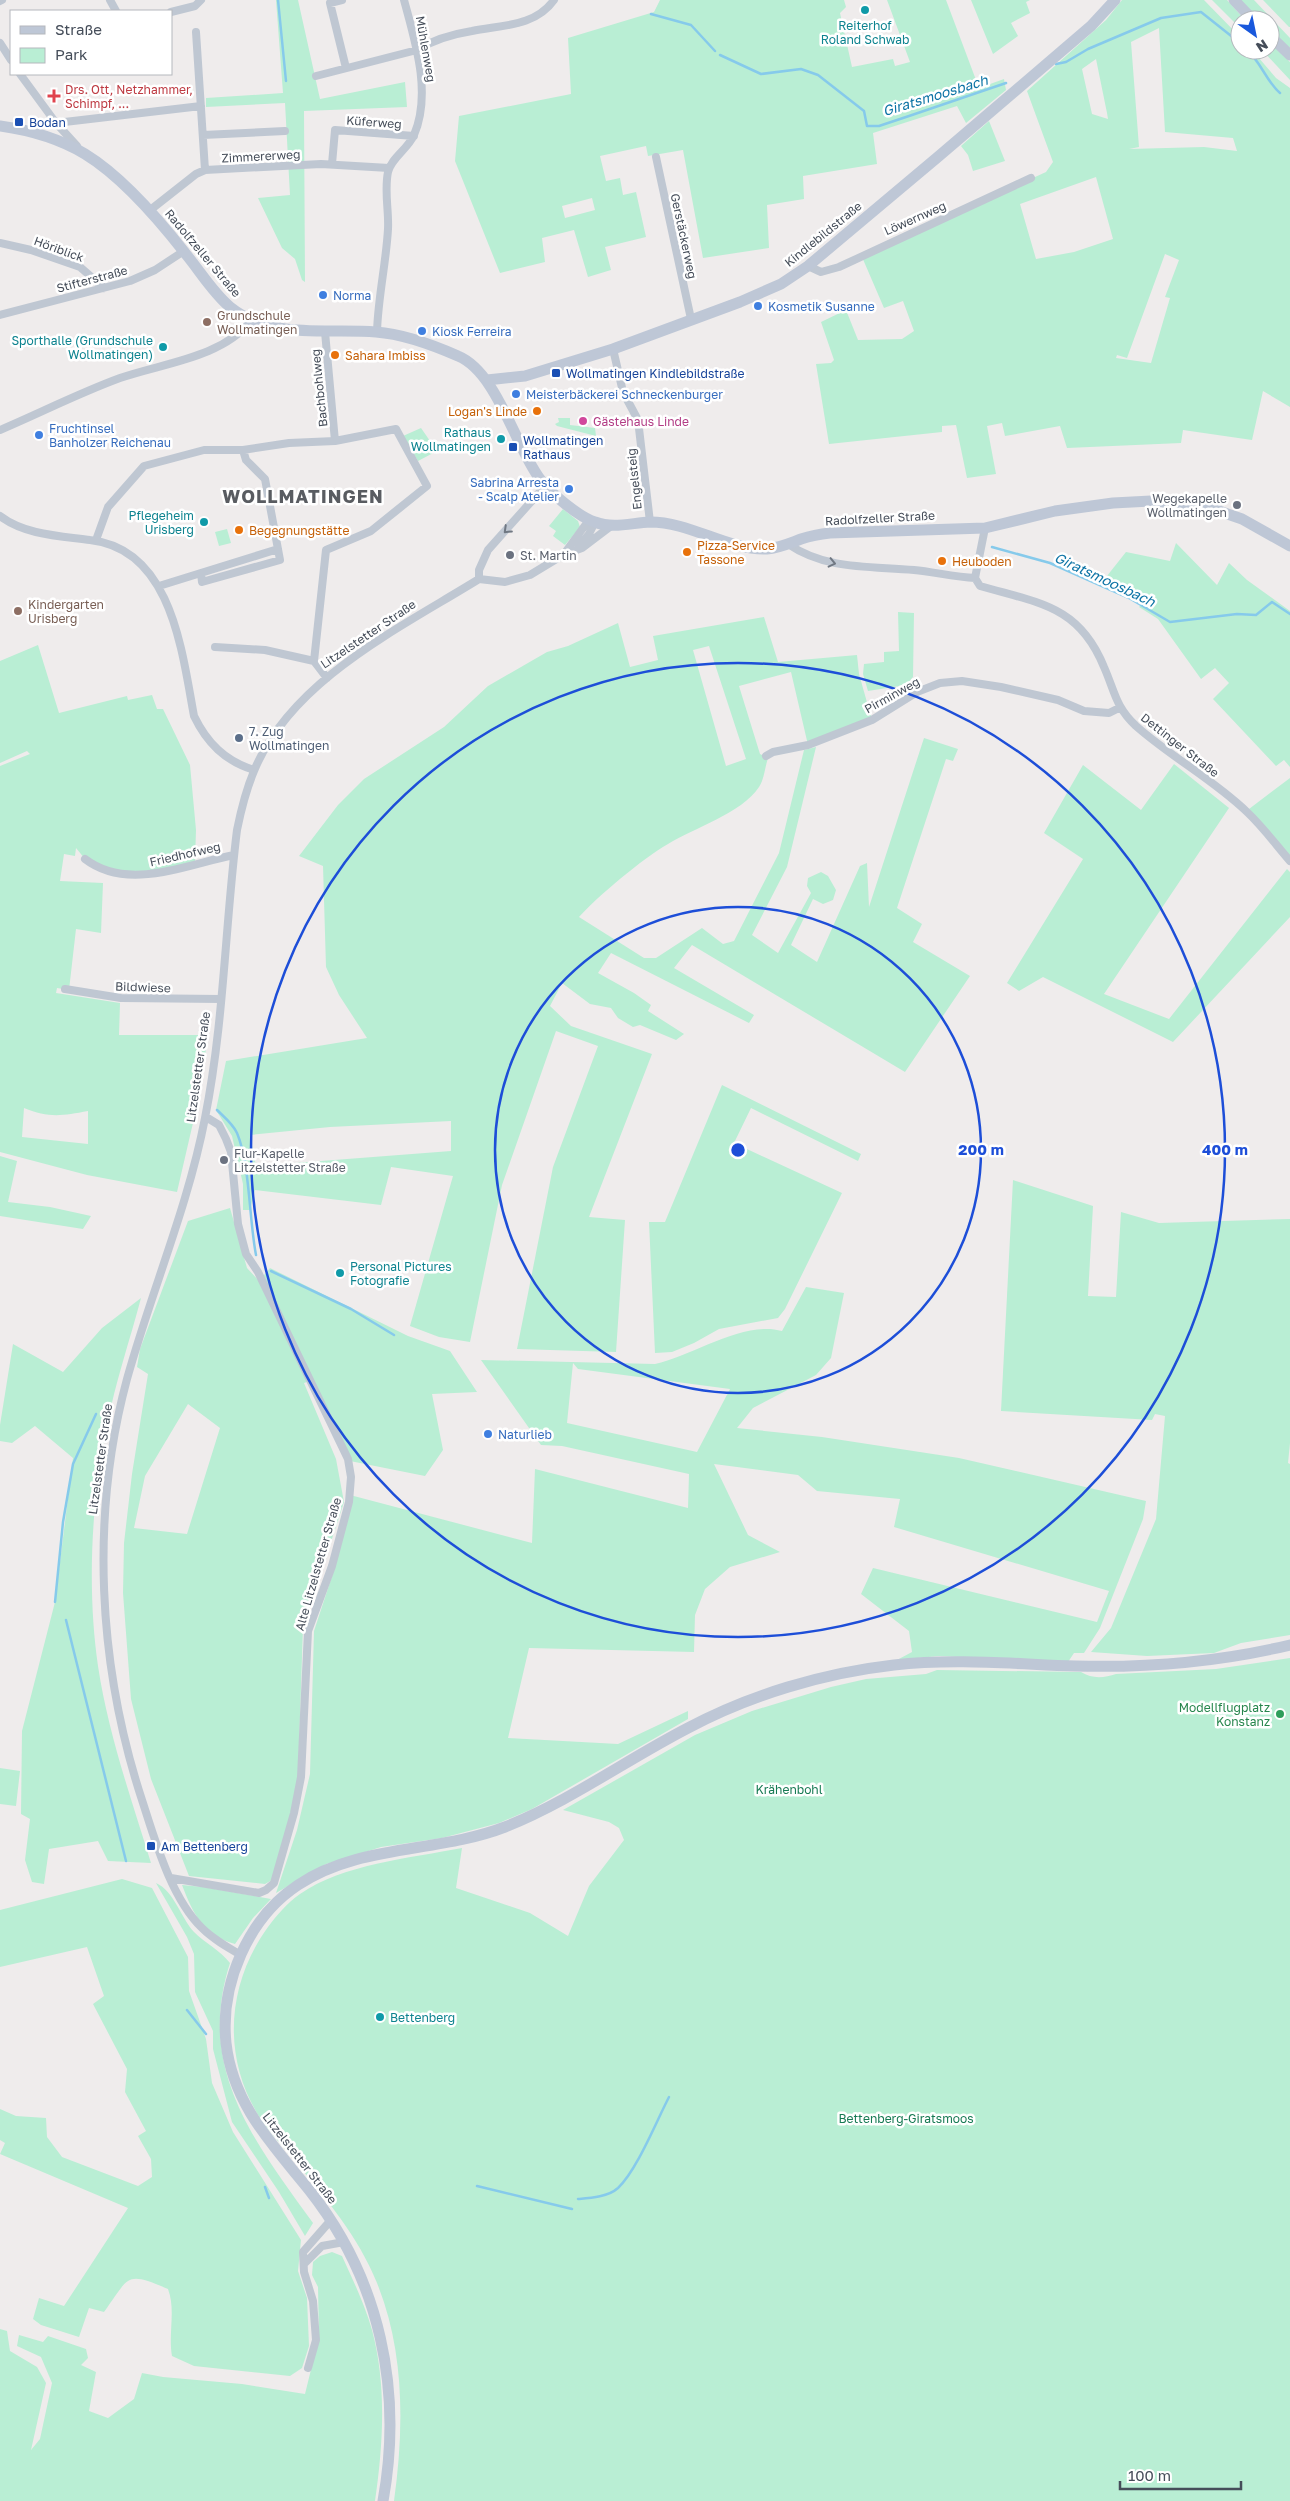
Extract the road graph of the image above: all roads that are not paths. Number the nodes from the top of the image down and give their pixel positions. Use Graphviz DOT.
graph roads {
  1 [pos="201,0"];
  2 [pos="342,0"];
  3 [pos="404,0"];
  4 [pos="554,0"];
  5 [pos="1115,0"];
  6 [pos="1234,0"];
  7 [pos="1244,10"];
  8 [pos="172,12"];
  9 [pos="196,32"];
  10 [pos="0,43"];
  11 [pos="1280,46"];
  12 [pos="417,50"];
  13 [pos="1290,55"];
  14 [pos="10,58"];
  15 [pos="346,68"];
  16 [pos="21,75"];
  17 [pos="316,76"];
  18 [pos="201,106"];
  19 [pos="56,123"];
  20 [pos="0,126"];
  21 [pos="285,131"];
  22 [pos="203,135"];
  23 [pos="414,136"];
  24 [pos="85,154"];
  25 [pos="656,157"];
  26 [pos="332,164"];
  27 [pos="389,168"];
  28 [pos="205,170"];
  29 [pos="1031,178"];
  30 [pos="149,211"];
  31 [pos="0,243"];
  32 [pos="184,251"];
  33 [pos="808,266"];
  34 [pos="104,288"];
  35 [pos="0,315"];
  36 [pos="691,320"];
  37 [pos="251,321"];
  38 [pos="325,332"];
  39 [pos="377,332"];
  40 [pos="613,348"];
  41 [pos="487,380"];
  42 [pos="0,430"];
  43 [pos="335,442"];
  44 [pos="244,450"];
  45 [pos="546,485"];
  46 [pos="0,516"];
  47 [pos="592,521"];
  48 [pos="650,522"];
  49 [pos="611,526"];
  50 [pos="985,528"];
  51 [pos="96,540"];
  52 [pos="788,544"];
  53 [pos="1290,546"];
  54 [pos="572,552"];
  55 [pos="563,555"];
  56 [pos="975,578"];
  57 [pos="479,579"];
  58 [pos="159,586"];
  59 [pos="215,647"];
  60 [pos="314,662"];
  61 [pos="326,678"];
  62 [pos="1119,708"];
  63 [pos="766,756"];
  64 [pos="254,770"];
  65 [pos="234,855"];
  66 [pos="85,858"];
  67 [pos="1290,861"];
  68 [pos="65,989"];
  69 [pos="221,999"];
  70 [pos="206,1117"];
  71 [pos="1290,1645"];
  72 [pos="171,1878"];
  73 [pos="241,1955"];
  74 [pos="331,2220"];
  75 [pos="344,2242"];
  76 [pos="304,2264"];
  77 [pos="308,2368"];
  78 [pos="383,2501"];
  1 -- 8 [label="street"];
  2 -- 15 [label="street"];
  3 -- 12 [label="street, Mühlenweg"];
  4 -- 12 [label="street"];
  5 -- 33 [label="main road, Kindlebildstraße"];
  6 -- 7 [label="main road"];
  9 -- 18 [label="street"];
  10 -- 14 [label="street"];
  11 -- 13 [label="main road"];
  12 -- 15 [label="street"];
  12 -- 23 [label="street, Mühlenweg"];
  15 -- 17 [label="street"];
  16 -- 19 [label="street"];
  18 -- 19 [label="street"];
  18 -- 22 [label="street"];
  19 -- 24 [label="street"];
  20 -- 24 [label="main road, Radolfzeller Straße"];
  21 -- 22 [label="street"];
  22 -- 28 [label="street"];
  23 -- 26 [label="street, Küferweg"];
  23 -- 27 [label="street, Mühlenweg"];
  24 -- 30 [label="main road, Radolfzeller Straße"];
  25 -- 36 [label="street, Gerstäckerweg"];
  26 -- 27 [label="street, Zimmererweg"];
  26 -- 28 [label="street, Zimmererweg"];
  27 -- 39 [label="street"];
  28 -- 30 [label="street, Zimmererweg"];
  29 -- 33 [label="street, Löwernweg"];
  30 -- 32 [label="main road, Radolfzeller Straße"];
  31 -- 34 [label="street, Höriblick"];
  32 -- 34 [label="street, Stifterstraße"];
  32 -- 37 [label="main road, Radolfzeller Straße"];
  33 -- 36 [label="main road, Kindlebildstraße"];
  34 -- 35 [label="street, Stifterstraße"];
  36 -- 40 [label="main road, Kindlebildstraße"];
  37 -- 38 [label="main road, Radolfzeller Straße"];
  37 -- 42 [label="street"];
  38 -- 39 [label="main road, Radolfzeller Straße"];
  38 -- 43 [label="street, Bachbohlweg"];
  39 -- 41 [label="main road, Radolfzeller Straße"];
  40 -- 41 [label="main road, Kindlebildstraße"];
  40 -- 48 [label="street, Engelsteig"];
  41 -- 45 [label="main road, Radolfzeller Straße"];
  43 -- 44 [label="street"];
  43 -- 60 [label="street, Bachbohlweg"];
  44 -- 51 [label="street"];
  44 -- 58 [label="street"];
  45 -- 47 [label="main road, Radolfzeller Straße"];
  45 -- 57 [label="street, one-way"];
  46 -- 51 [label="street"];
  47 -- 49 [label="main road, Radolfzeller Straße"];
  47 -- 54 [label="street"];
  47 -- 55 [label="street"];
  48 -- 49 [label="main road, Radolfzeller Straße"];
  48 -- 52 [label="main road, Radolfzeller Straße"];
  49 -- 54 [label="street"];
  50 -- 52 [label="main road, Radolfzeller Straße"];
  50 -- 53 [label="main road, Radolfzeller Straße"];
  50 -- 56 [label="street"];
  51 -- 58 [label="street"];
  52 -- 56 [label="street, Dettinger Straße, one-way"];
  54 -- 55 [label="street"];
  55 -- 57 [label="street"];
  56 -- 62 [label="street, Dettinger Straße"];
  57 -- 61 [label="street, Litzelstetter Straße"];
  58 -- 64 [label="street"];
  59 -- 60 [label="street"];
  60 -- 61 [label="street"];
  61 -- 64 [label="street, Litzelstetter Straße"];
  62 -- 63 [label="street, Pirminweg"];
  62 -- 67 [label="street, Dettinger Straße"];
  64 -- 65 [label="street, Litzelstetter Straße"];
  65 -- 66 [label="street, Friedhofweg"];
  65 -- 69 [label="street, Litzelstetter Straße"];
  68 -- 69 [label="street, Bildwiese"];
  69 -- 70 [label="street, Litzelstetter Straße"];
  70 -- 72 [label="street, Litzelstetter Straße"];
  70 -- 72 [label="street, Alte Litzelstetter Straße"];
  71 -- 73 [label="main road"];
  72 -- 73 [label="street, Litzelstetter Straße"];
  73 -- 74 [label="main road, Litzelstetter Straße"];
  74 -- 75 [label="main road, Litzelstetter Straße"];
  74 -- 76 [label="street"];
  75 -- 76 [label="street"];
  75 -- 78 [label="main road, Litzelstetter Straße"];
  76 -- 77 [label="street"];
}
